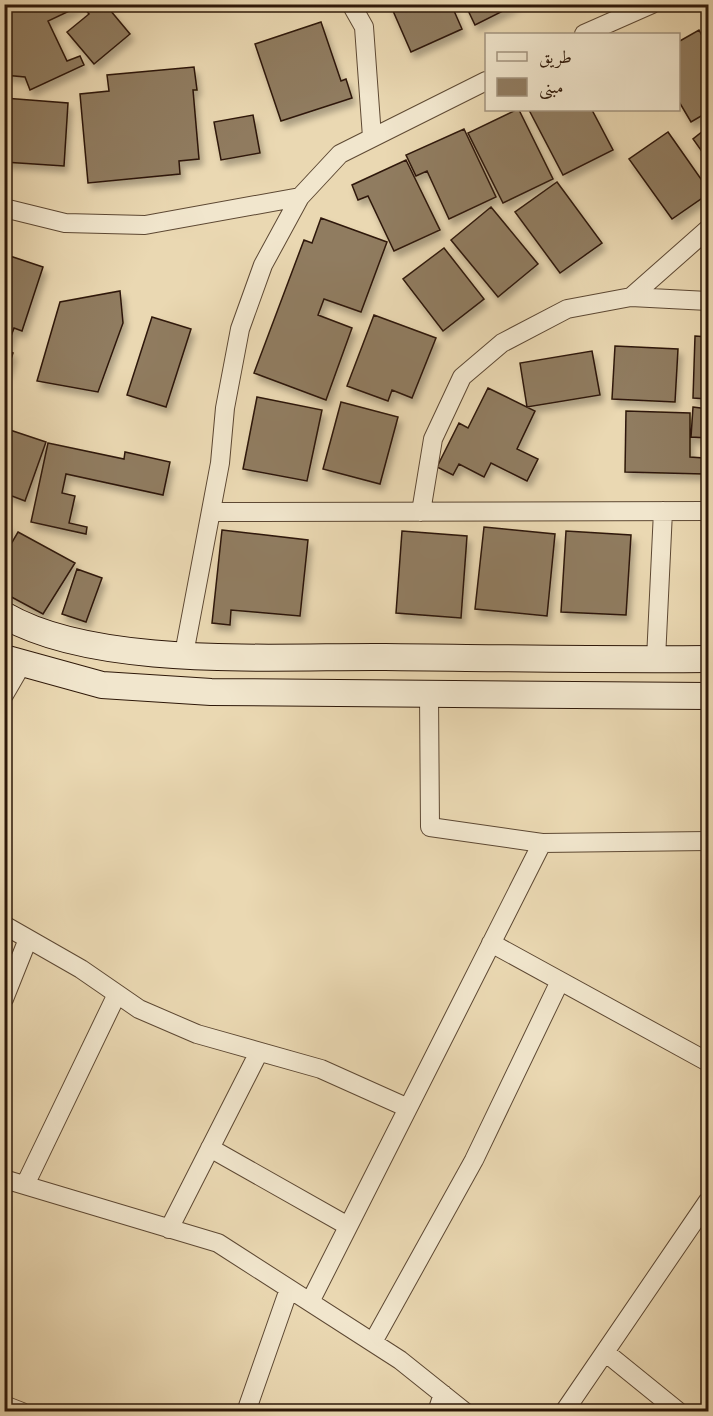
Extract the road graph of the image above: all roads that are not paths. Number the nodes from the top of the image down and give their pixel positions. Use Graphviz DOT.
graph roads {
  1 [pos="351,4"];
  2 [pos="652,4"];
  3 [pos="586,33"];
  4 [pos="485,81"];
  5 [pos="372,137"];
  6 [pos="300,197"];
  7 [pos="4,208"];
  8 [pos="708,229"];
  9 [pos="631,297"];
  10 [pos="708,301"];
  11 [pos="211,512"];
  12 [pos="421,512"];
  13 [pos="663,512"];
  14 [pos="708,512"];
  15 [pos="4,615"];
  16 [pos="184,654"];
  17 [pos="656,659"];
  18 [pos="708,659"];
  19 [pos="13,661"];
  20 [pos="429,694"];
  21 [pos="4,695"];
  22 [pos="708,696"];
  23 [pos="708,841"];
  24 [pos="542,843"];
  25 [pos="4,925"];
  26 [pos="28,939"];
  27 [pos="491,943"];
  28 [pos="560,981"];
  29 [pos="117,994"];
  30 [pos="4,999"];
  31 [pos="259,1052"];
  32 [pos="708,1062"];
  33 [pos="408,1108"];
  34 [pos="210,1148"];
  35 [pos="4,1179"];
  36 [pos="25,1185"];
  37 [pos="708,1201"];
  38 [pos="348,1226"];
  39 [pos="169,1229"];
  40 [pos="289,1289"];
  41 [pos="310,1302"];
  42 [pos="373,1342"];
  43 [pos="605,1352"];
  44 [pos="440,1403"];
  45 [pos="4,1405"];
  46 [pos="22,1412"];
  47 [pos="246,1412"];
  48 [pos="465,1412"];
  49 [pos="564,1412"];
  50 [pos="679,1412"];
  1 -- 5 [label="street"];
  2 -- 3 [label="street"];
  4 -- 5 [label="street"];
  5 -- 6 [label="street"];
  6 -- 7 [label="street"];
  6 -- 11 [label="street"];
  8 -- 9 [label="street"];
  9 -- 10 [label="street"];
  9 -- 12 [label="street"];
  11 -- 12 [label="street"];
  11 -- 16 [label="street"];
  12 -- 13 [label="street"];
  13 -- 14 [label="street"];
  13 -- 17 [label="street"];
  15 -- 16 [label="main road"];
  16 -- 17 [label="main road"];
  17 -- 18 [label="main road"];
  19 -- 20 [label="main road"];
  19 -- 21 [label="street"];
  20 -- 22 [label="main road"];
  20 -- 24 [label="street"];
  23 -- 24 [label="street"];
  24 -- 27 [label="street"];
  25 -- 26 [label="street"];
  26 -- 29 [label="street"];
  26 -- 30 [label="street"];
  27 -- 28 [label="street"];
  27 -- 33 [label="street"];
  28 -- 32 [label="street"];
  28 -- 42 [label="street"];
  29 -- 31 [label="street"];
  29 -- 36 [label="street"];
  31 -- 33 [label="street"];
  31 -- 34 [label="street"];
  33 -- 38 [label="street"];
  34 -- 38 [label="street"];
  34 -- 39 [label="street"];
  35 -- 36 [label="street"];
  36 -- 39 [label="street"];
  37 -- 43 [label="street"];
  38 -- 41 [label="street"];
  39 -- 40 [label="street"];
  40 -- 41 [label="street"];
  40 -- 47 [label="street"];
  41 -- 42 [label="street"];
  42 -- 44 [label="street"];
  43 -- 49 [label="street"];
  43 -- 50 [label="street"];
  44 -- 48 [label="street"];
  45 -- 46 [label="street"];
}
